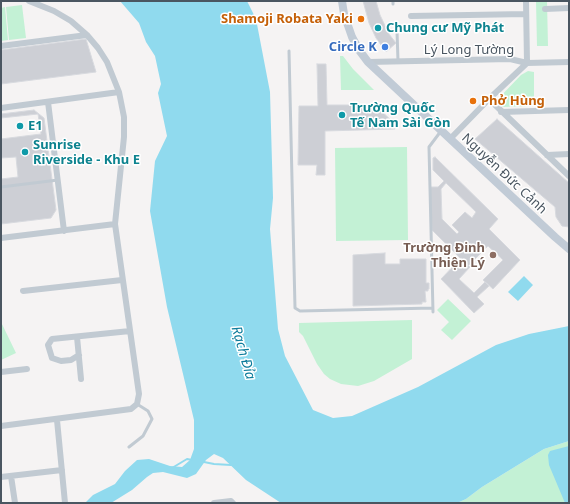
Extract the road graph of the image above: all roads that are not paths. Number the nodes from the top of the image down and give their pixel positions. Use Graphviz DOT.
graph roads {
  1 [pos="29,1"];
  2 [pos="342,1"];
  3 [pos="526,1"];
  4 [pos="569,8"];
  5 [pos="545,9"];
  6 [pos="526,14"];
  7 [pos="411,16"];
  8 [pos="397,31"];
  9 [pos="87,36"];
  10 [pos="1,46"];
  11 [pos="289,51"];
  12 [pos="398,61"];
  13 [pos="368,62"];
  14 [pos="569,62"];
  15 [pos="527,63"];
  16 [pos="119,92"];
  17 [pos="488,99"];
  18 [pos="48,102"];
  19 [pos="1,108"];
  20 [pos="569,110"];
  21 [pos="501,112"];
  22 [pos="441,131"];
  23 [pos="450,139"];
  24 [pos="547,154"];
  25 [pos="569,154"];
  26 [pos="569,176"];
  27 [pos="58,180"];
  28 [pos="1,187"];
  29 [pos="115,224"];
  30 [pos="64,231"];
  31 [pos="1,238"];
  32 [pos="569,249"];
  33 [pos="122,280"];
  34 [pos="23,291"];
  35 [pos="433,308"];
  36 [pos="433,312"];
  37 [pos="130,331"];
  38 [pos="77,337"];
  39 [pos="79,356"];
  40 [pos="27,370"];
  41 [pos="1,372"];
  42 [pos="81,379"];
  43 [pos="137,404"];
  44 [pos="57,420"];
  45 [pos="1,426"];
  46 [pos="129,447"];
  47 [pos="62,470"];
  48 [pos="11,476"];
  49 [pos="1,477"];
  50 [pos="15,503"];
  51 [pos="65,503"];
  52 [pos="214,503"];
  53 [pos="233,503"];
  1 -- 9 [label="street"];
  2 -- 13 [label="main road, Nguyễn Đức Cảnh"];
  3 -- 6 [label="street"];
  4 -- 5 [label="street"];
  6 -- 7 [label="street"];
  6 -- 15 [label="street"];
  8 -- 12 [label="lane"];
  9 -- 10 [label="street"];
  9 -- 16 [label="street"];
  11 -- 35 [label="lane"];
  12 -- 13 [label="street, Lý Long Tường"];
  12 -- 15 [label="street, Lý Long Tường"];
  13 -- 22 [label="main road, Nguyễn Đức Cảnh"];
  14 -- 15 [label="street, Lý Long Tường"];
  15 -- 17 [label="street"];
  16 -- 18 [label="street"];
  16 -- 29 [label="street"];
  17 -- 21 [label="street"];
  17 -- 23 [label="street"];
  18 -- 19 [label="street"];
  18 -- 27 [label="street"];
  20 -- 21 [label="street"];
  21 -- 24 [label="street"];
  22 -- 23 [label="main road, Nguyễn Đức Cảnh"];
  22 -- 35 [label="lane"];
  23 -- 32 [label="main road, Nguyễn Đức Cảnh"];
  24 -- 25 [label="street"];
  24 -- 26 [label="street"];
  27 -- 28 [label="lane"];
  27 -- 30 [label="street"];
  29 -- 30 [label="street"];
  29 -- 33 [label="street"];
  30 -- 31 [label="street"];
  33 -- 34 [label="street"];
  33 -- 37 [label="street"];
  35 -- 36 [label="lane"];
  37 -- 38 [label="street"];
  37 -- 43 [label="street"];
  38 -- 39 [label="street"];
  38 -- 39 [label="street"];
  39 -- 42 [label="street"];
  40 -- 41 [label="street"];
  43 -- 44 [label="street"];
  43 -- 46 [label="lane"];
  44 -- 45 [label="street"];
  44 -- 47 [label="street"];
  47 -- 48 [label="street"];
  47 -- 51 [label="street"];
  48 -- 49 [label="street"];
  48 -- 50 [label="street"];
  52 -- 53 [label="street"];
}
